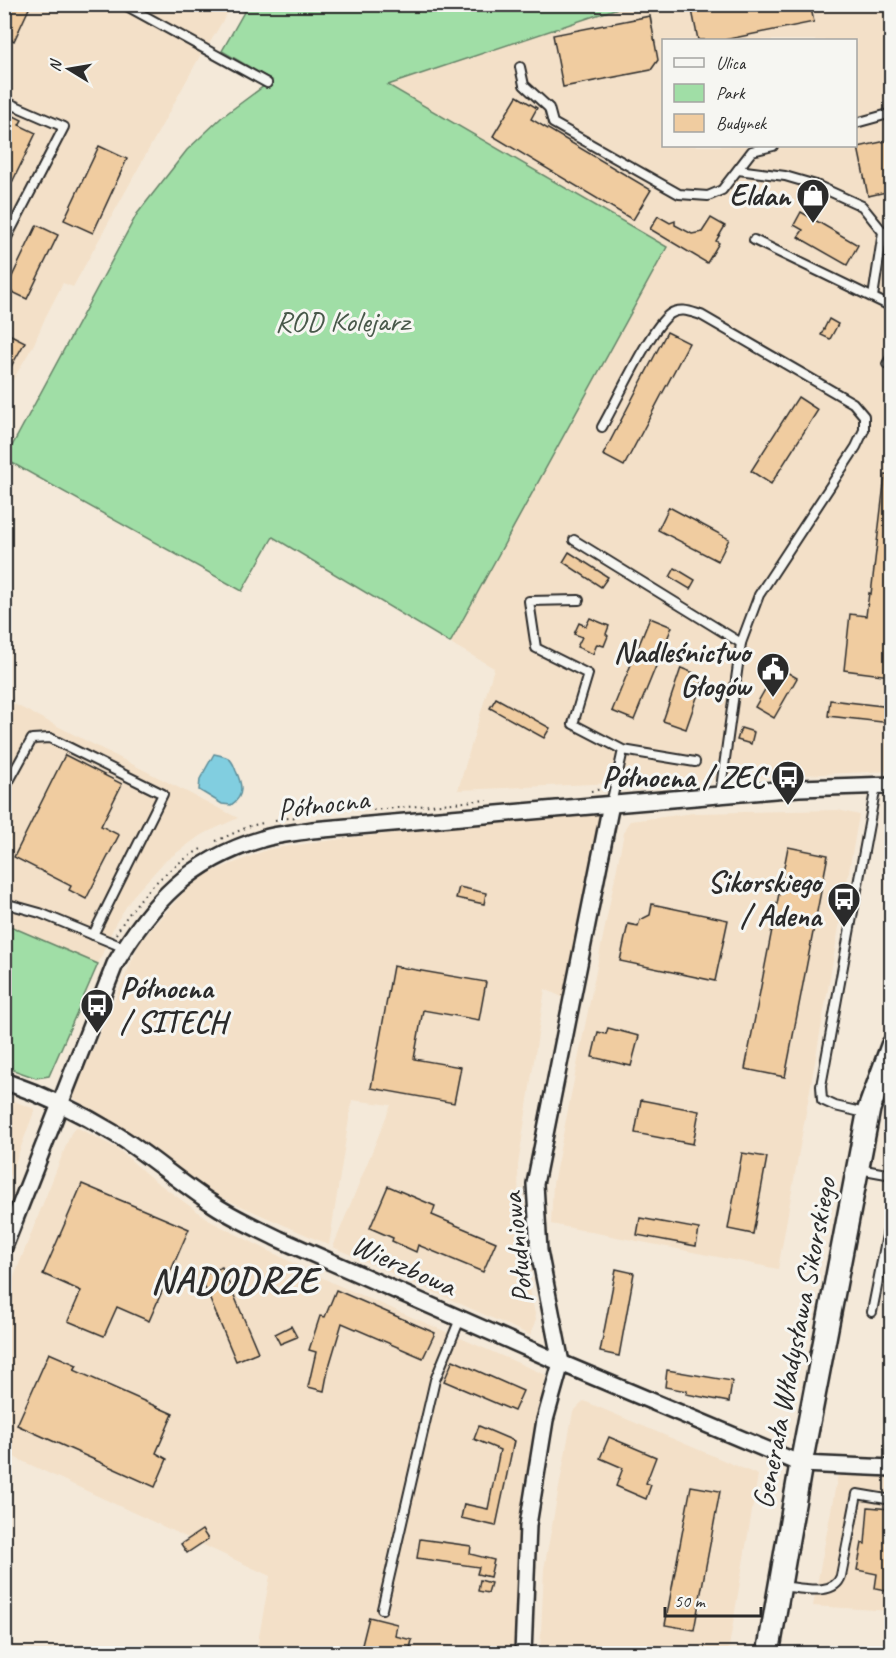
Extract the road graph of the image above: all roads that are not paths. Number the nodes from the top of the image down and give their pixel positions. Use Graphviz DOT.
graph roads {
  1 [pos="123,4"];
  2 [pos="520,67"];
  3 [pos="267,83"];
  4 [pos="4,101"];
  5 [pos="891,113"];
  6 [pos="857,122"];
  7 [pos="770,147"];
  8 [pos="738,170"];
  9 [pos="754,240"];
  10 [pos="4,243"];
  11 [pos="873,297"];
  12 [pos="891,307"];
  13 [pos="603,427"];
  14 [pos="574,540"];
  15 [pos="579,600"];
  16 [pos="741,643"];
  17 [pos="623,750"];
  18 [pos="695,762"];
  19 [pos="891,785"];
  20 [pos="876,786"];
  21 [pos="4,790"];
  22 [pos="720,795"];
  23 [pos="613,797"];
  24 [pos="4,903"];
  25 [pos="93,935"];
  26 [pos="118,945"];
  27 [pos="891,1046"];
  28 [pos="4,1081"];
  29 [pos="61,1104"];
  30 [pos="868,1114"];
  31 [pos="857,1168"];
  32 [pos="891,1175"];
  33 [pos="891,1210"];
  34 [pos="4,1247"];
  35 [pos="872,1312"];
  36 [pos="460,1319"];
  37 [pos="561,1363"];
  38 [pos="801,1464"];
  39 [pos="891,1468"];
  40 [pos="891,1500"];
  41 [pos="778,1586"];
  42 [pos="382,1609"];
  43 [pos="523,1653"];
  44 [pos="768,1653"];
  1 -- 3 [label="lane"];
  2 -- 8 [label="lane"];
  4 -- 10 [label="lane"];
  5 -- 6 [label="lane"];
  7 -- 8 [label="lane"];
  8 -- 11 [label="lane"];
  9 -- 11 [label="lane"];
  11 -- 12 [label="lane"];
  13 -- 16 [label="lane"];
  14 -- 16 [label="lane"];
  15 -- 17 [label="lane"];
  16 -- 22 [label="lane"];
  17 -- 18 [label="lane"];
  17 -- 23 [label="lane"];
  19 -- 20 [label="street, Północna"];
  20 -- 22 [label="street, Północna"];
  20 -- 30 [label="lane"];
  21 -- 25 [label="lane"];
  22 -- 23 [label="street, Północna"];
  23 -- 26 [label="street, Północna"];
  23 -- 37 [label="street, Południowa"];
  24 -- 25 [label="lane"];
  25 -- 26 [label="lane"];
  26 -- 29 [label="street, Północna"];
  27 -- 30 [label="street, Generała Władysława Sikorskiego"];
  28 -- 29 [label="street, Wierzbowa"];
  29 -- 34 [label="street, Północna"];
  29 -- 36 [label="street, Wierzbowa"];
  30 -- 31 [label="street, Generała Władysława Sikorskiego"];
  31 -- 32 [label="lane"];
  31 -- 38 [label="street, Generała Władysława Sikorskiego"];
  33 -- 35 [label="lane"];
  36 -- 37 [label="street, Wierzbowa"];
  36 -- 42 [label="lane"];
  37 -- 38 [label="street, Wierzbowa"];
  37 -- 43 [label="street, Południowa"];
  38 -- 39 [label="street"];
  38 -- 41 [label="street, Generała Władysława Sikorskiego"];
  40 -- 41 [label="lane"];
  41 -- 44 [label="street, Generała Władysława Sikorskiego"];
}
